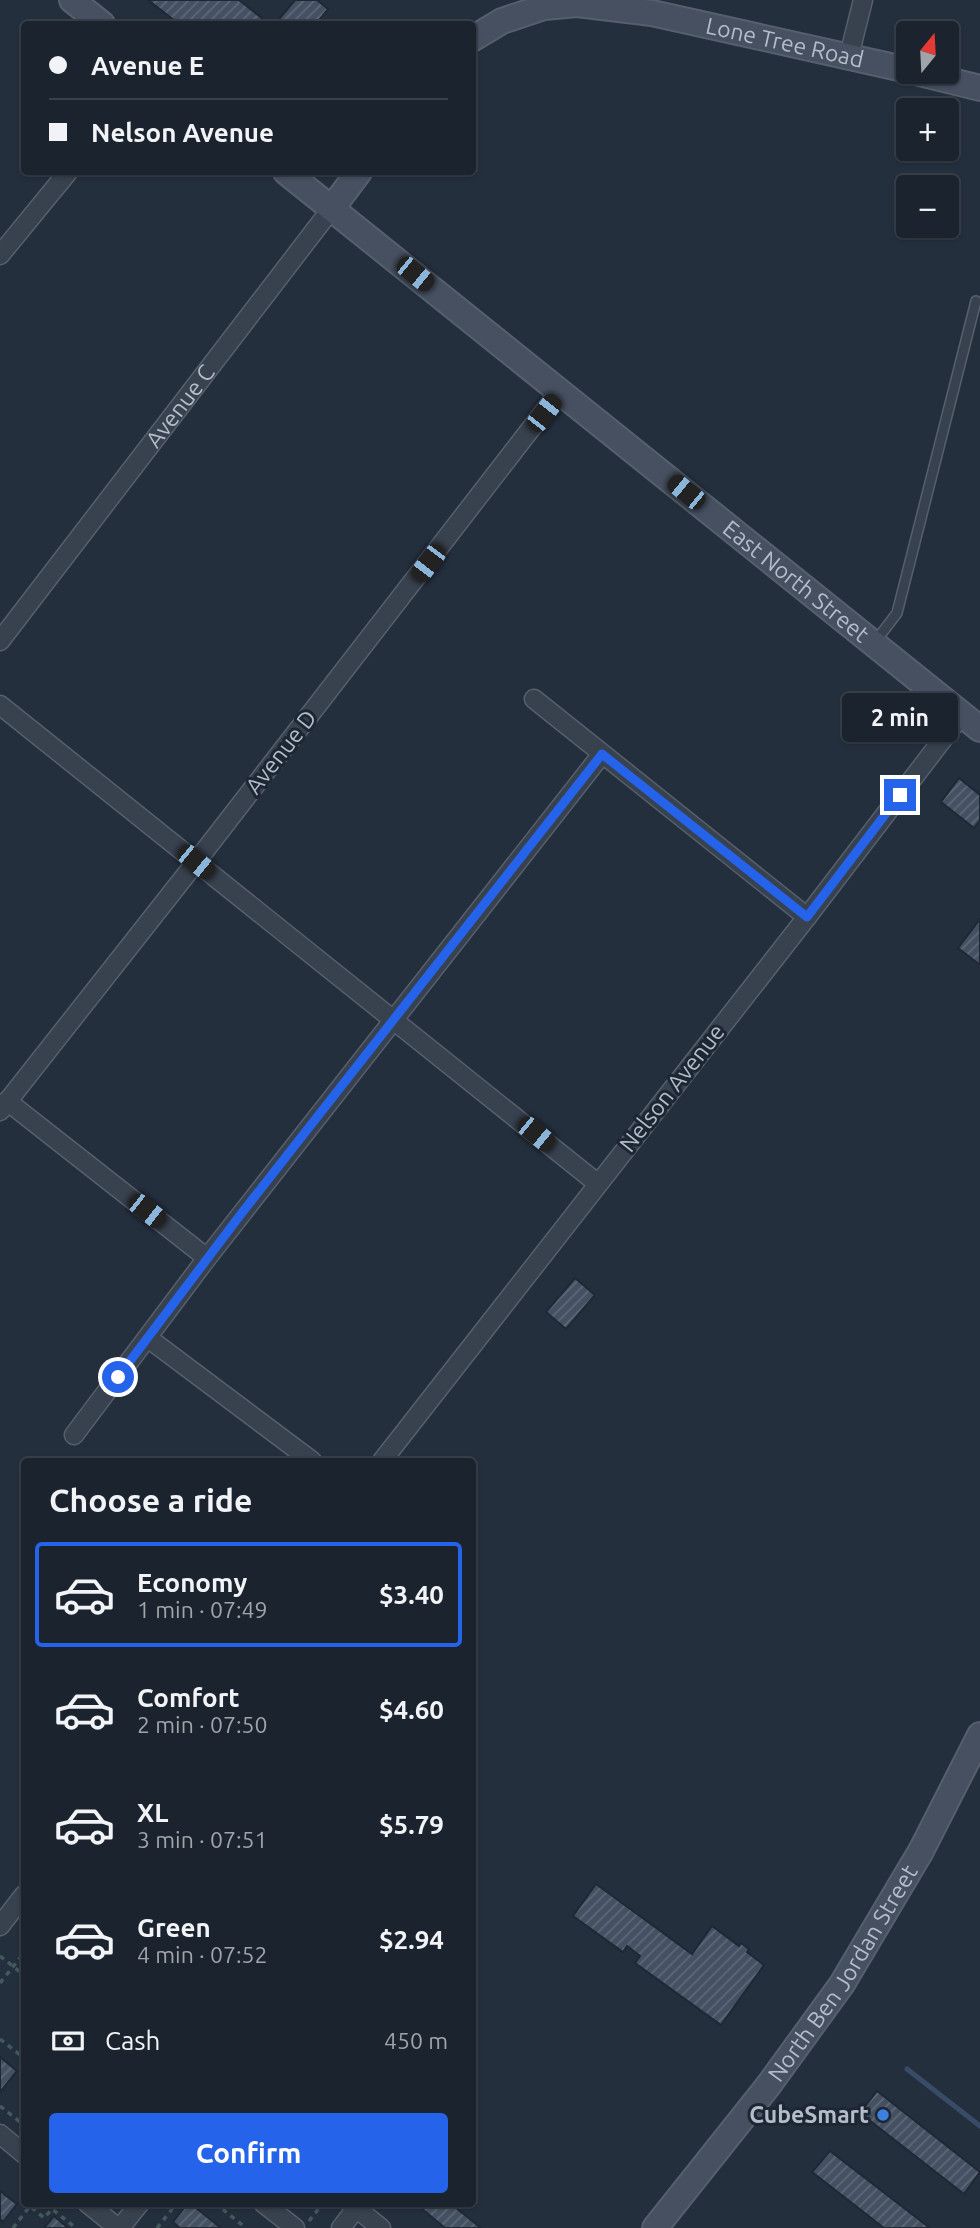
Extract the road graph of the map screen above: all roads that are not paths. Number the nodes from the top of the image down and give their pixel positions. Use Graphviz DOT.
graph roads {
  1 [pos="72,0"];
  2 [pos="863,0"];
  3 [pos="578,2"];
  4 [pos="98,21"];
  5 [pos="476,37"];
  6 [pos="849,56"];
  7 [pos="896,67"];
  8 [pos="959,83"];
  9 [pos="980,88"];
  10 [pos="66,175"];
  11 [pos="290,175"];
  12 [pos="357,175"];
  13 [pos="332,208"];
  14 [pos="0,255"];
  15 [pos="976,301"];
  16 [pos="560,391"];
  17 [pos="0,641"];
  18 [pos="874,643"];
  19 [pos="534,699"];
  20 [pos="0,705"];
  21 [pos="971,722"];
  22 [pos="602,754"];
  23 [pos="196,862"];
  24 [pos="807,917"];
  25 [pos="393,1019"];
  26 [pos="4,1106"];
  27 [pos="597,1183"];
  28 [pos="207,1258"];
  29 [pos="148,1338"];
  30 [pos="74,1435"];
  31 [pos="308,1458"];
  32 [pos="384,1458"];
  33 [pos="980,1735"];
  34 [pos="21,1899"];
  35 [pos="0,1926"];
  36 [pos="0,2134"];
  37 [pos="21,2152"];
  38 [pos="92,2207"];
  39 [pos="137,2207"];
  40 [pos="268,2207"];
  41 [pos="357,2207"];
  42 [pos="359,2207"];
  43 [pos="119,2228"];
  44 [pos="295,2228"];
  45 [pos="341,2228"];
  46 [pos="381,2228"];
  47 [pos="655,2228"];
  1 -- 4 [label="street"];
  2 -- 6 [label="street"];
  3 -- 5 [label="street"];
  3 -- 6 [label="street, Lone Tree Road"];
  6 -- 7 [label="street, Lone Tree Road"];
  8 -- 9 [label="street"];
  10 -- 14 [label="street"];
  11 -- 13 [label="street, East North Street"];
  12 -- 13 [label="street, Avenue C"];
  13 -- 16 [label="street, East North Street"];
  13 -- 17 [label="street, Avenue C"];
  15 -- 18 [label="lane"];
  16 -- 18 [label="street, East North Street"];
  16 -- 23 [label="street, Avenue D"];
  18 -- 21 [label="street, East North Street"];
  19 -- 22 [label="street"];
  20 -- 23 [label="street"];
  21 -- 24 [label="street, Nelson Avenue"];
  22 -- 24 [label="street"];
  22 -- 25 [label="street"];
  23 -- 25 [label="street"];
  23 -- 26 [label="street, Avenue D"];
  24 -- 27 [label="street, Nelson Avenue"];
  25 -- 27 [label="street"];
  25 -- 28 [label="street"];
  26 -- 28 [label="street"];
  27 -- 32 [label="street, Nelson Avenue"];
  28 -- 29 [label="street"];
  29 -- 30 [label="street"];
  29 -- 31 [label="street"];
  33 -- 47 [label="street, North Ben Jordan Street"];
  34 -- 35 [label="street"];
  36 -- 37 [label="street"];
  38 -- 43 [label="street"];
  39 -- 43 [label="street"];
  40 -- 44 [label="street"];
  41 -- 45 [label="street"];
  42 -- 46 [label="street"];
}
